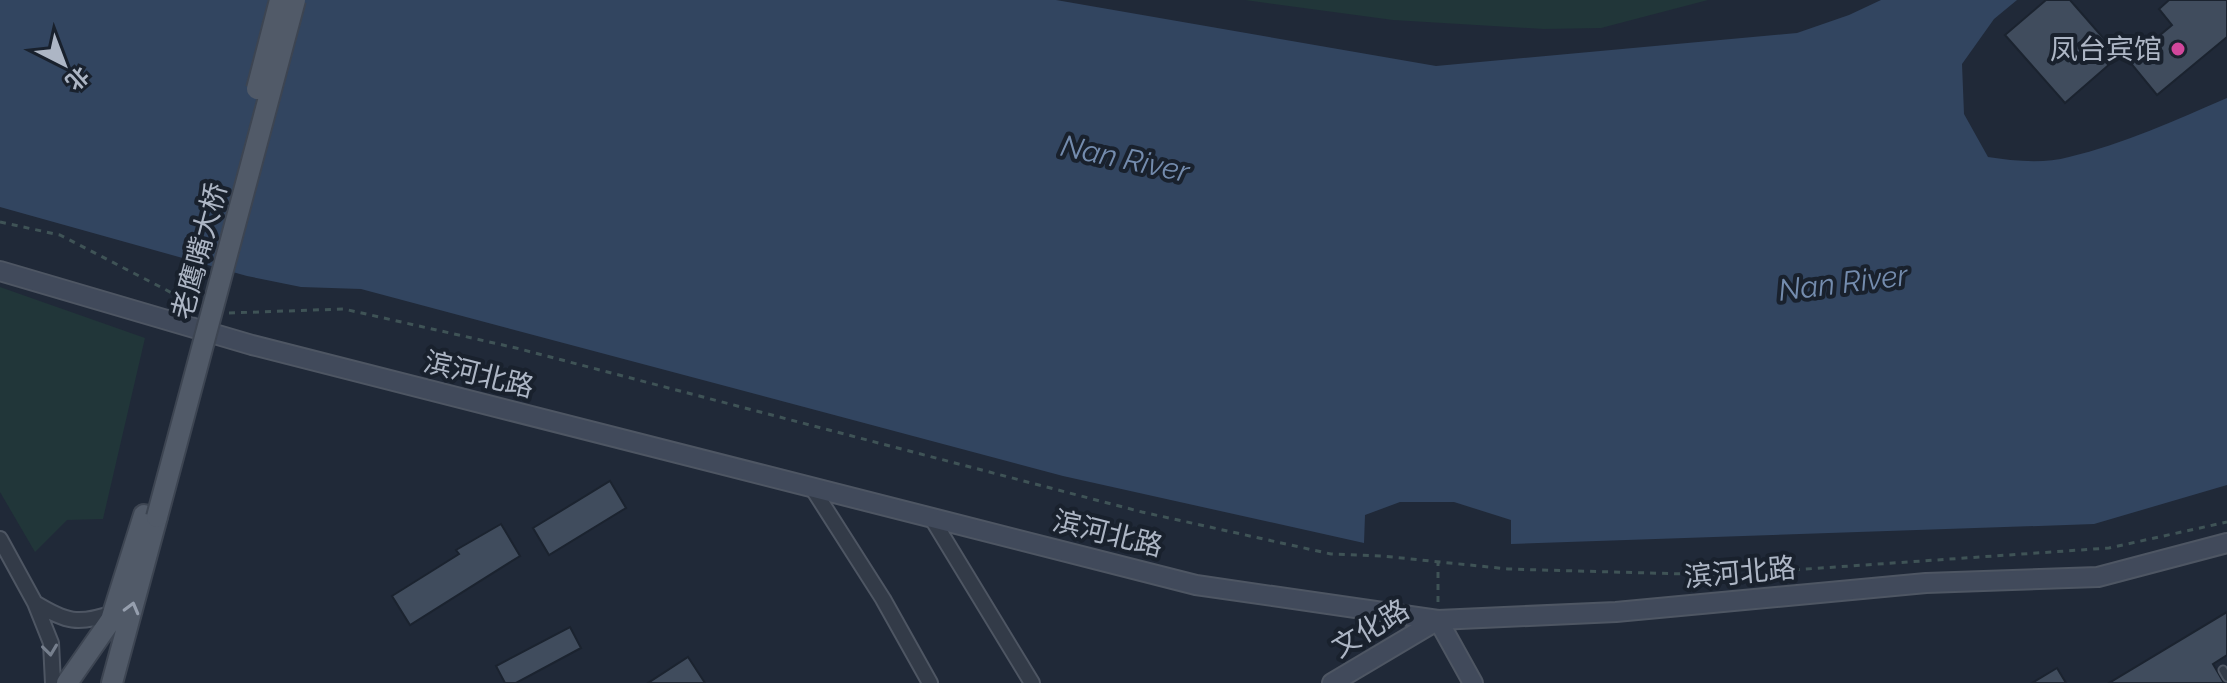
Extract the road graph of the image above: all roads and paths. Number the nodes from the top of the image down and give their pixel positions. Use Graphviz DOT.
graph roads {
  1 [pos="280,0"];
  2 [pos="295,0"];
  3 [pos="0,222"];
  4 [pos="0,271"];
  5 [pos="197,301"];
  6 [pos="221,310"];
  7 [pos="811,486"];
  8 [pos="150,516"];
  9 [pos="931,517"];
  10 [pos="2227,522"];
  11 [pos="0,539"];
  12 [pos="2227,543"];
  13 [pos="1438,561"];
  14 [pos="35,603"];
  15 [pos="113,613"];
  16 [pos="1438,620"];
  17 [pos="53,683"];
  18 [pos="67,683"];
  19 [pos="112,683"];
  20 [pos="930,683"];
  21 [pos="1032,683"];
  22 [pos="1332,683"];
  23 [pos="1473,683"];
  1 -- 8 [label="main road, 老鹰嘴大桥, bridge"];
  2 -- 8 [label="main road, 老鹰嘴大桥, bridge"];
  3 -- 5 [label="path"];
  4 -- 7 [label="street, 滨河北路"];
  6 -- 13 [label="path"];
  7 -- 9 [label="street, 滨河北路"];
  7 -- 20 [label="street"];
  8 -- 15 [label="main road"];
  19 -- 8 [label="main road, one-way"];
  9 -- 16 [label="street, 滨河北路"];
  9 -- 21 [label="street"];
  10 -- 13 [label="path"];
  11 -- 14 [label="street"];
  12 -- 16 [label="street, 滨河北路"];
  13 -- 16 [label="path"];
  14 -- 15 [label="street"];
  14 -- 17 [label="street, one-way"];
  15 -- 18 [label="main road"];
  16 -- 22 [label="street, 文化路"];
  16 -- 23 [label="street"];
}
